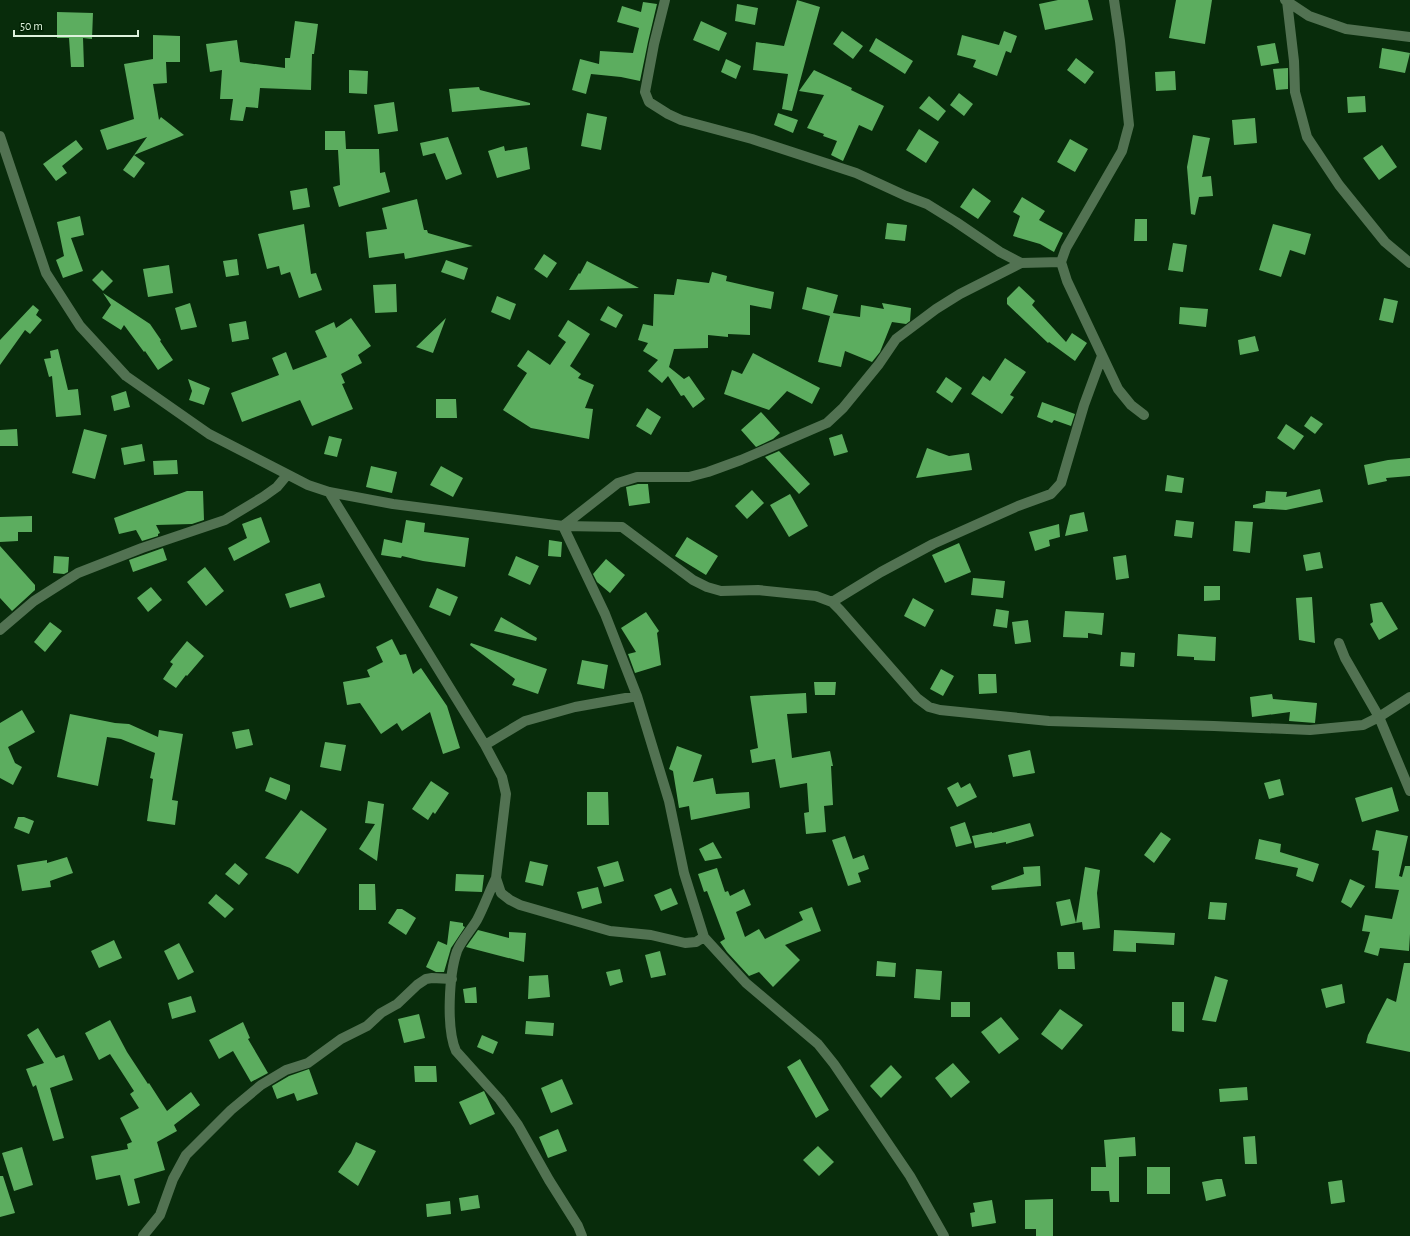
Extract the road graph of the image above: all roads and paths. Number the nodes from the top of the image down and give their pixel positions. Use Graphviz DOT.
graph roads {
  1 [pos="665,0"];
  2 [pos="1114,0"];
  3 [pos="1286,1"];
  4 [pos="1410,37"];
  5 [pos="0,136"];
  6 [pos="1061,262"];
  7 [pos="1021,263"];
  8 [pos="1410,263"];
  9 [pos="1102,356"];
  10 [pos="1144,415"];
  11 [pos="287,475"];
  12 [pos="329,492"];
  13 [pos="563,526"];
  14 [pos="832,602"];
  15 [pos="0,630"];
  16 [pos="1339,643"];
  17 [pos="637,696"];
  18 [pos="1410,697"];
  19 [pos="1379,718"];
  20 [pos="486,745"];
  21 [pos="1410,791"];
  22 [pos="496,878"];
  23 [pos="704,937"];
  24 [pos="452,979"];
  25 [pos="143,1236"];
  26 [pos="582,1236"];
  27 [pos="944,1236"];
  1 -- 7 [label="street"];
  2 -- 6 [label="street"];
  3 -- 4 [label="street"];
  3 -- 8 [label="street"];
  5 -- 11 [label="street"];
  6 -- 7 [label="street"];
  6 -- 9 [label="street"];
  7 -- 13 [label="street"];
  9 -- 10 [label="street"];
  9 -- 14 [label="street"];
  11 -- 12 [label="street"];
  11 -- 15 [label="street"];
  12 -- 13 [label="street"];
  12 -- 20 [label="street"];
  13 -- 14 [label="street"];
  13 -- 17 [label="street"];
  14 -- 19 [label="street"];
  16 -- 19 [label="street"];
  17 -- 20 [label="street"];
  17 -- 23 [label="street"];
  18 -- 19 [label="street"];
  19 -- 21 [label="street"];
  20 -- 22 [label="street"];
  22 -- 23 [label="street"];
  22 -- 24 [label="street"];
  23 -- 27 [label="street"];
  24 -- 25 [label="street"];
  24 -- 26 [label="street"];
}
